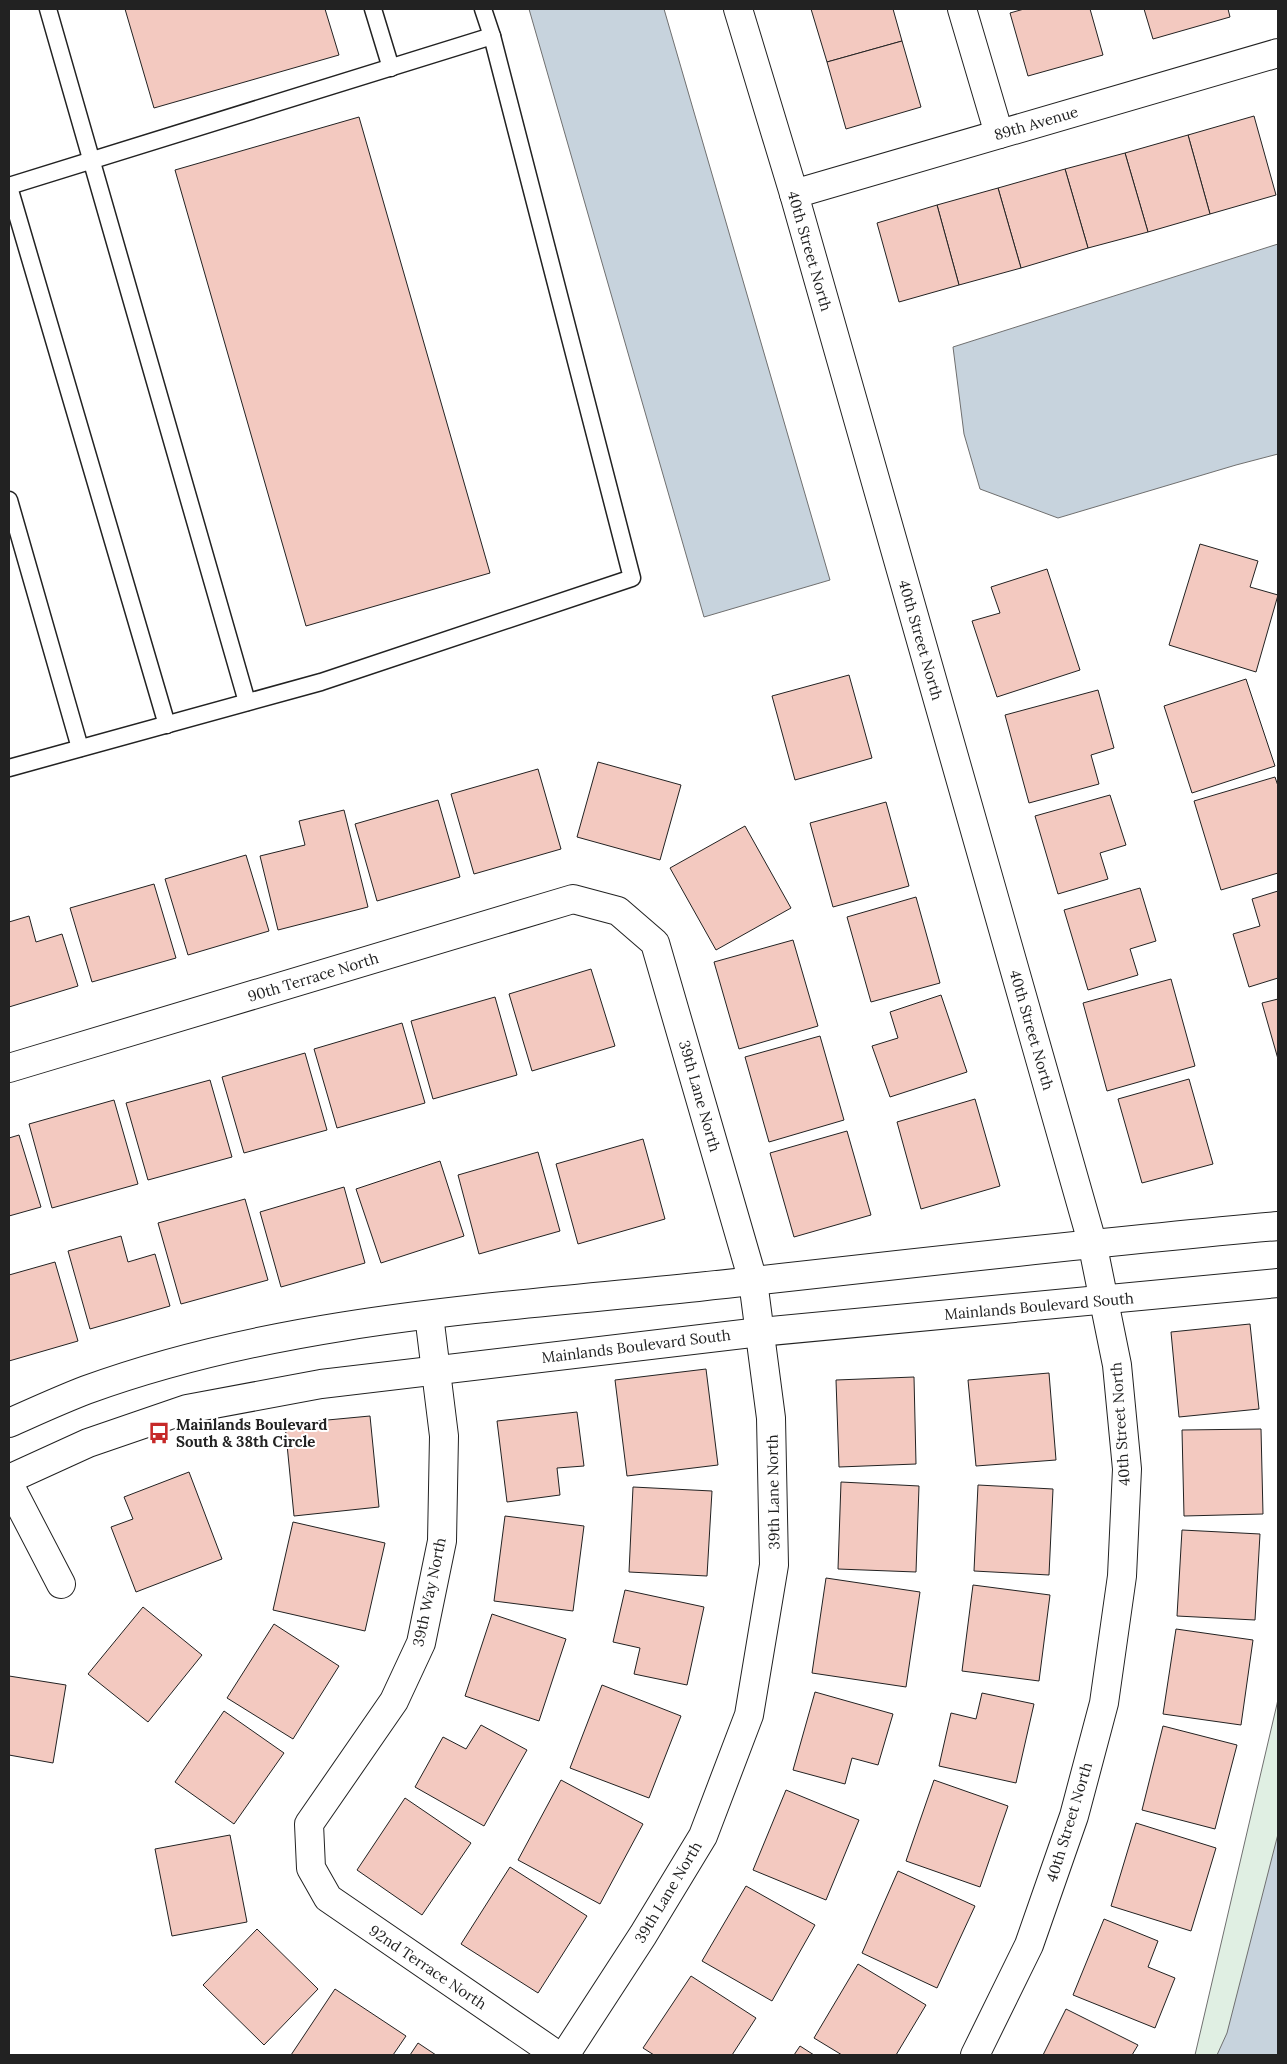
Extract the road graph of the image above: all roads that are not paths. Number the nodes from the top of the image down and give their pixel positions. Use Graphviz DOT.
graph roads {
  1 [pos="48,9"];
  2 [pos="373,9"];
  3 [pos="483,9"];
  4 [pos="738,9"];
  5 [pos="962,9"];
  6 [pos="492,36"];
  7 [pos="1278,53"];
  8 [pos="391,68"];
  9 [pos="999,134"];
  10 [pos="90,160"];
  11 [pos="9,186"];
  12 [pos="794,194"];
  13 [pos="9,500"];
  14 [pos="247,702"];
  15 [pos="167,725"];
  16 [pos="80,748"];
  17 [pos="9,768"];
  18 [pos="618,911"];
  19 [pos="9,1068"];
  20 [pos="1278,1226"];
  21 [pos="1092,1242"];
  22 [pos="753,1281"];
  23 [pos="1278,1283"];
  24 [pos="1104,1300"];
  25 [pos="429,1315"];
  26 [pos="760,1332"];
  27 [pos="436,1370"];
  28 [pos="9,1423"];
  29 [pos="9,1479"];
  30 [pos="9,1484"];
  31 [pos="61,1584"];
  32 [pos="311,1868"];
  33 [pos="557,2055"];
  34 [pos="565,2055"];
  35 [pos="975,2055"];
  1 -- 10 [label="lane"];
  2 -- 8 [label="lane"];
  3 -- 6 [label="lane"];
  4 -- 12 [label="street, 40th Street North"];
  5 -- 9 [label="street"];
  6 -- 8 [label="lane"];
  6 -- 14 [label="lane"];
  7 -- 9 [label="street, 89th Avenue"];
  8 -- 10 [label="lane"];
  9 -- 12 [label="street, 89th Avenue"];
  10 -- 11 [label="lane"];
  10 -- 14 [label="lane"];
  11 -- 15 [label="lane"];
  12 -- 21 [label="street, 40th Street North"];
  13 -- 16 [label="lane"];
  14 -- 15 [label="lane"];
  15 -- 16 [label="lane"];
  16 -- 17 [label="lane"];
  18 -- 19 [label="street, 90th Terrace North"];
  18 -- 22 [label="street, 39th Lane North"];
  20 -- 21 [label="street"];
  21 -- 22 [label="street"];
  21 -- 24 [label="street, 40th Street North"];
  22 -- 25 [label="street"];
  22 -- 26 [label="street, 39th Lane North"];
  23 -- 24 [label="street, Mainlands Boulevard South"];
  24 -- 26 [label="street, Mainlands Boulevard South"];
  24 -- 35 [label="street, 40th Street North"];
  25 -- 27 [label="street, 39th Way North"];
  25 -- 28 [label="street"];
  26 -- 27 [label="street, Mainlands Boulevard South"];
  26 -- 34 [label="street, 39th Lane North"];
  27 -- 29 [label="street, Mainlands Boulevard South"];
  27 -- 32 [label="street, 39th Way North"];
  30 -- 31 [label="street"];
  32 -- 33 [label="street, 92nd Terrace North"];
}
